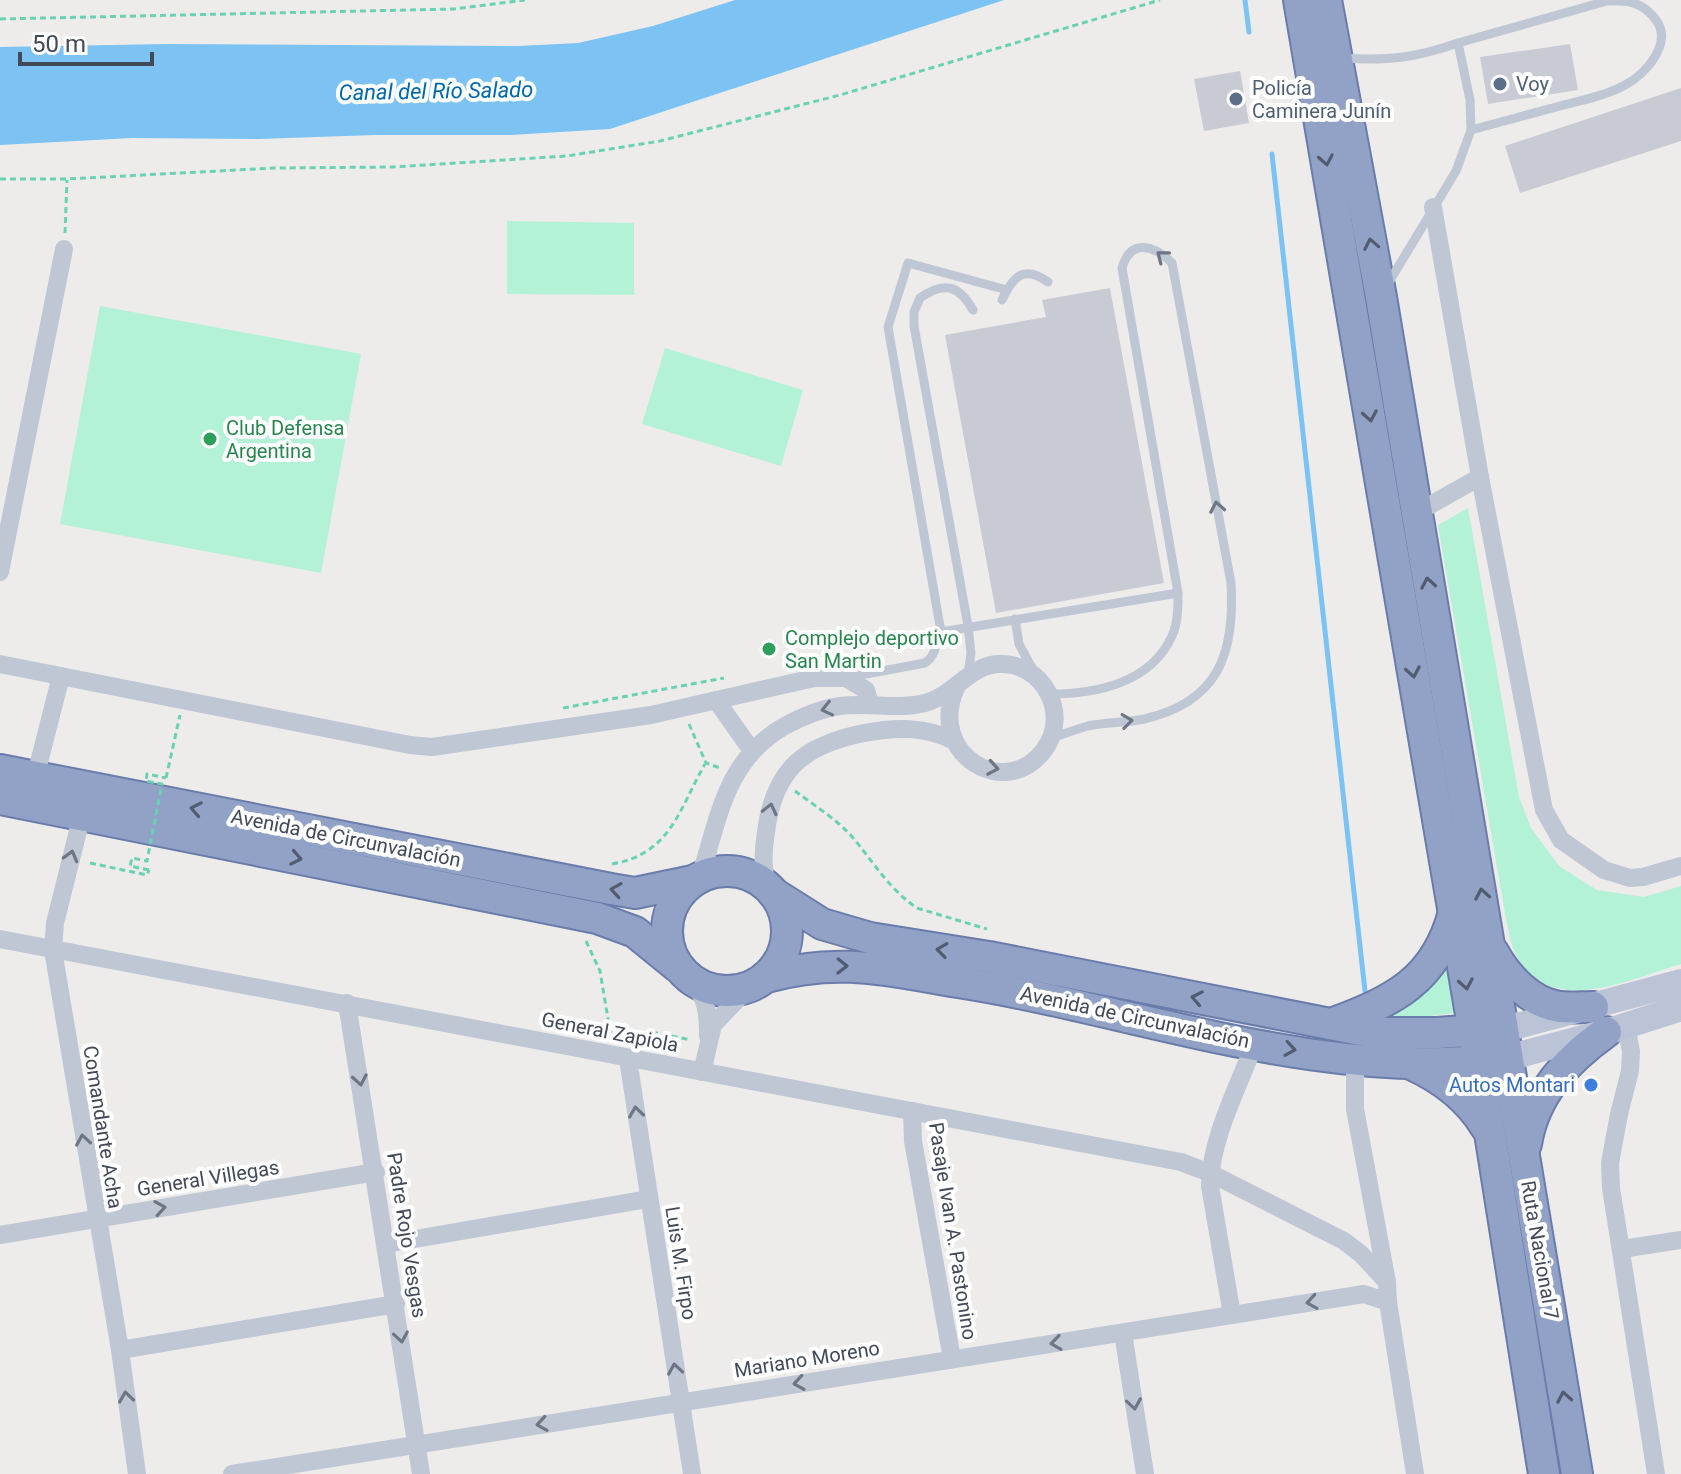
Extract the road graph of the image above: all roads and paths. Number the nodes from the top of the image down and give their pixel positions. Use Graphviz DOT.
graph roads {
  1 [pos="525,0"];
  2 [pos="1160,0"];
  3 [pos="1299,0"];
  4 [pos="1326,0"];
  5 [pos="0,19"];
  6 [pos="1458,43"];
  7 [pos="1336,57"];
  8 [pos="1471,130"];
  9 [pos="0,179"];
  10 [pos="67,179"];
  11 [pos="1433,207"];
  12 [pos="64,249"];
  13 [pos="1048,282"];
  14 [pos="1007,290"];
  15 [pos="1381,297"];
  16 [pos="1002,300"];
  17 [pos="973,310"];
  18 [pos="1480,477"];
  19 [pos="1416,513"];
  20 [pos="0,572"];
  21 [pos="1178,593"];
  22 [pos="1015,619"];
  23 [pos="968,626"];
  24 [pos="940,629"];
  25 [pos="0,664"];
  26 [pos="61,676"];
  27 [pos="732,677"];
  28 [pos="846,678"];
  29 [pos="962,682"];
  30 [pos="674,688"];
  31 [pos="1046,688"];
  32 [pos="716,700"];
  33 [pos="184,701"];
  34 [pos="870,704"];
  35 [pos="682,708"];
  36 [pos="554,710"];
  37 [pos="1051,738"];
  38 [pos="954,741"];
  39 [pos="752,751"];
  40 [pos="0,770"];
  41 [pos="737,772"];
  42 [pos="779,784"];
  43 [pos="21,793"];
  44 [pos="85,802"];
  45 [pos="70,859"];
  46 [pos="1681,866"];
  47 [pos="697,879"];
  48 [pos="770,889"];
  49 [pos="1454,911"];
  50 [pos="987,929"];
  51 [pos="0,939"];
  52 [pos="1491,947"];
  53 [pos="53,950"];
  54 [pos="685,974"];
  55 [pos="757,982"];
  56 [pos="1681,982"];
  57 [pos="347,1003"];
  58 [pos="1681,1008"];
  59 [pos="1608,1022"];
  60 [pos="1329,1025"];
  61 [pos="612,1035"];
  62 [pos="708,1041"];
  63 [pos="1255,1043"];
  64 [pos="1490,1044"];
  65 [pos="628,1059"];
  66 [pos="1355,1059"];
  67 [pos="1409,1063"];
  68 [pos="702,1072"];
  69 [pos="912,1111"];
  70 [pos="1490,1133"];
  71 [pos="1524,1157"];
  72 [pos="376,1172"];
  73 [pos="1210,1173"];
  74 [pos="648,1199"];
  75 [pos="96,1219"];
  76 [pos="0,1235"];
  77 [pos="1681,1240"];
  78 [pos="386,1244"];
  79 [pos="1622,1249"];
  80 [pos="1387,1282"];
  81 [pos="1388,1302"];
  82 [pos="396,1304"];
  83 [pos="1232,1315"];
  84 [pos="1123,1333"];
  85 [pos="120,1350"];
  86 [pos="952,1359"];
  87 [pos="680,1402"];
  88 [pos="417,1444"];
  89 [pos="137,1474"];
  90 [pos="232,1474"];
  91 [pos="421,1474"];
  92 [pos="692,1474"];
  93 [pos="1145,1474"];
  94 [pos="1415,1474"];
  95 [pos="1544,1474"];
  96 [pos="1577,1474"];
  97 [pos="1656,1474"];
  1 -- 5 [label="path"];
  2 -- 10 [label="path"];
  3 -- 49 [label="highway, one-way"];
  4 -- 7 [label="highway"];
  6 -- 7 [label="lane"];
  6 -- 8 [label="lane"];
  6 -- 8 [label="lane"];
  15 -- 7 [label="highway, one-way"];
  8 -- 11 [label="lane"];
  9 -- 10 [label="path"];
  10 -- 12 [label="path"];
  11 -- 15 [label="lane"];
  11 -- 18 [label="street"];
  12 -- 20 [label="street"];
  13 -- 14 [label="lane"];
  14 -- 16 [label="lane"];
  14 -- 24 [label="lane"];
  15 -- 19 [label="highway"];
  17 -- 23 [label="lane"];
  18 -- 19 [label="street"];
  18 -- 46 [label="street"];
  52 -- 19 [label="highway, one-way"];
  21 -- 22 [label="lane"];
  21 -- 31 [label="lane"];
  37 -- 21 [label="lane, one-way"];
  22 -- 23 [label="lane"];
  22 -- 31 [label="lane"];
  23 -- 24 [label="lane"];
  23 -- 29 [label="lane"];
  24 -- 28 [label="lane"];
  25 -- 26 [label="street"];
  26 -- 33 [label="street"];
  26 -- 43 [label="street"];
  27 -- 30 [label="path"];
  28 -- 32 [label="street"];
  28 -- 34 [label="street"];
  29 -- 31 [label="street"];
  29 -- 34 [label="street"];
  29 -- 38 [label="street"];
  30 -- 35 [label="path"];
  30 -- 36 [label="path"];
  31 -- 37 [label="street"];
  32 -- 35 [label="street"];
  32 -- 39 [label="street"];
  33 -- 35 [label="street"];
  33 -- 45 [label="path, bridge"];
  34 -- 39 [label="street, one-way"];
  35 -- 41 [label="path"];
  38 -- 37 [label="street, one-way"];
  38 -- 42 [label="street"];
  39 -- 41 [label="street"];
  40 -- 43 [label="highway, Avenida de Circunvalación"];
  41 -- 47 [label="street"];
  48 -- 42 [label="street, one-way"];
  42 -- 50 [label="path"];
  43 -- 44 [label="highway, Avenida de Circunvalación"];
  45 -- 44 [label="street, Comandante Acha, one-way"];
  47 -- 44 [label="highway, Avenida de Circunvalación, one-way"];
  44 -- 54 [label="highway, Avenida de Circunvalación, one-way"];
  45 -- 53 [label="street, Comandante Acha"];
  47 -- 48 [label="highway, Avenida de Circunvalación"];
  47 -- 54 [label="highway"];
  48 -- 55 [label="highway"];
  60 -- 48 [label="highway, Avenida de Circunvalación, one-way"];
  49 -- 60 [label="highway"];
  49 -- 64 [label="highway, one-way"];
  51 -- 53 [label="street, General Zapiola"];
  52 -- 59 [label="highway"];
  52 -- 64 [label="highway"];
  53 -- 57 [label="street, General Zapiola"];
  75 -- 53 [label="street, Comandante Acha, one-way"];
  54 -- 55 [label="highway, Avenida de Circunvalación"];
  54 -- 62 [label="street"];
  55 -- 62 [label="street"];
  55 -- 63 [label="highway, Avenida de Circunvalación, one-way"];
  56 -- 59 [label="main road"];
  57 -- 65 [label="street, General Zapiola"];
  57 -- 72 [label="street, Padre Rojo Vesgas, one-way"];
  58 -- 59 [label="main road"];
  59 -- 64 [label="main road"];
  59 -- 71 [label="highway"];
  59 -- 79 [label="street"];
  60 -- 64 [label="highway, Avenida de Circunvalación"];
  61 -- 62 [label="path"];
  62 -- 68 [label="street"];
  63 -- 66 [label="highway, Avenida de Circunvalación, one-way"];
  63 -- 73 [label="street"];
  64 -- 67 [label="highway, Avenida de Circunvalación"];
  64 -- 70 [label="highway"];
  64 -- 71 [label="highway, Ruta Nacional 7"];
  65 -- 68 [label="street, General Zapiola"];
  74 -- 65 [label="street, Luis M. Firpo, one-way"];
  66 -- 67 [label="highway, Avenida de Circunvalación"];
  66 -- 80 [label="street"];
  67 -- 70 [label="highway"];
  68 -- 69 [label="street, General Zapiola"];
  69 -- 73 [label="street, General Zapiola"];
  69 -- 86 [label="street, Pasaje Ivan A. Pastonino"];
  70 -- 95 [label="highway"];
  96 -- 71 [label="highway, Ruta Nacional 7, one-way"];
  75 -- 72 [label="street, General Villegas, one-way"];
  72 -- 78 [label="street, Padre Rojo Vesgas"];
  73 -- 80 [label="street, General Zapiola"];
  73 -- 83 [label="street"];
  74 -- 78 [label="street"];
  87 -- 74 [label="street, Luis M. Firpo, one-way"];
  75 -- 76 [label="street, General Villegas"];
  75 -- 85 [label="street, Comandante Acha"];
  77 -- 79 [label="street"];
  78 -- 82 [label="street, Padre Rojo Vesgas"];
  79 -- 97 [label="street"];
  80 -- 81 [label="street"];
  81 -- 83 [label="street, Mariano Moreno, one-way"];
  81 -- 94 [label="street"];
  82 -- 85 [label="street"];
  82 -- 88 [label="street, Padre Rojo Vesgas, one-way"];
  83 -- 84 [label="street, Mariano Moreno"];
  84 -- 86 [label="street, Mariano Moreno, one-way"];
  84 -- 93 [label="street, one-way"];
  89 -- 85 [label="street, Comandante Acha, one-way"];
  86 -- 87 [label="street, Mariano Moreno, one-way"];
  87 -- 88 [label="street, Mariano Moreno, one-way"];
  87 -- 92 [label="street, Luis M. Firpo"];
  88 -- 90 [label="street, Mariano Moreno"];
  88 -- 91 [label="street, Padre Rojo Vesgas"];
}
